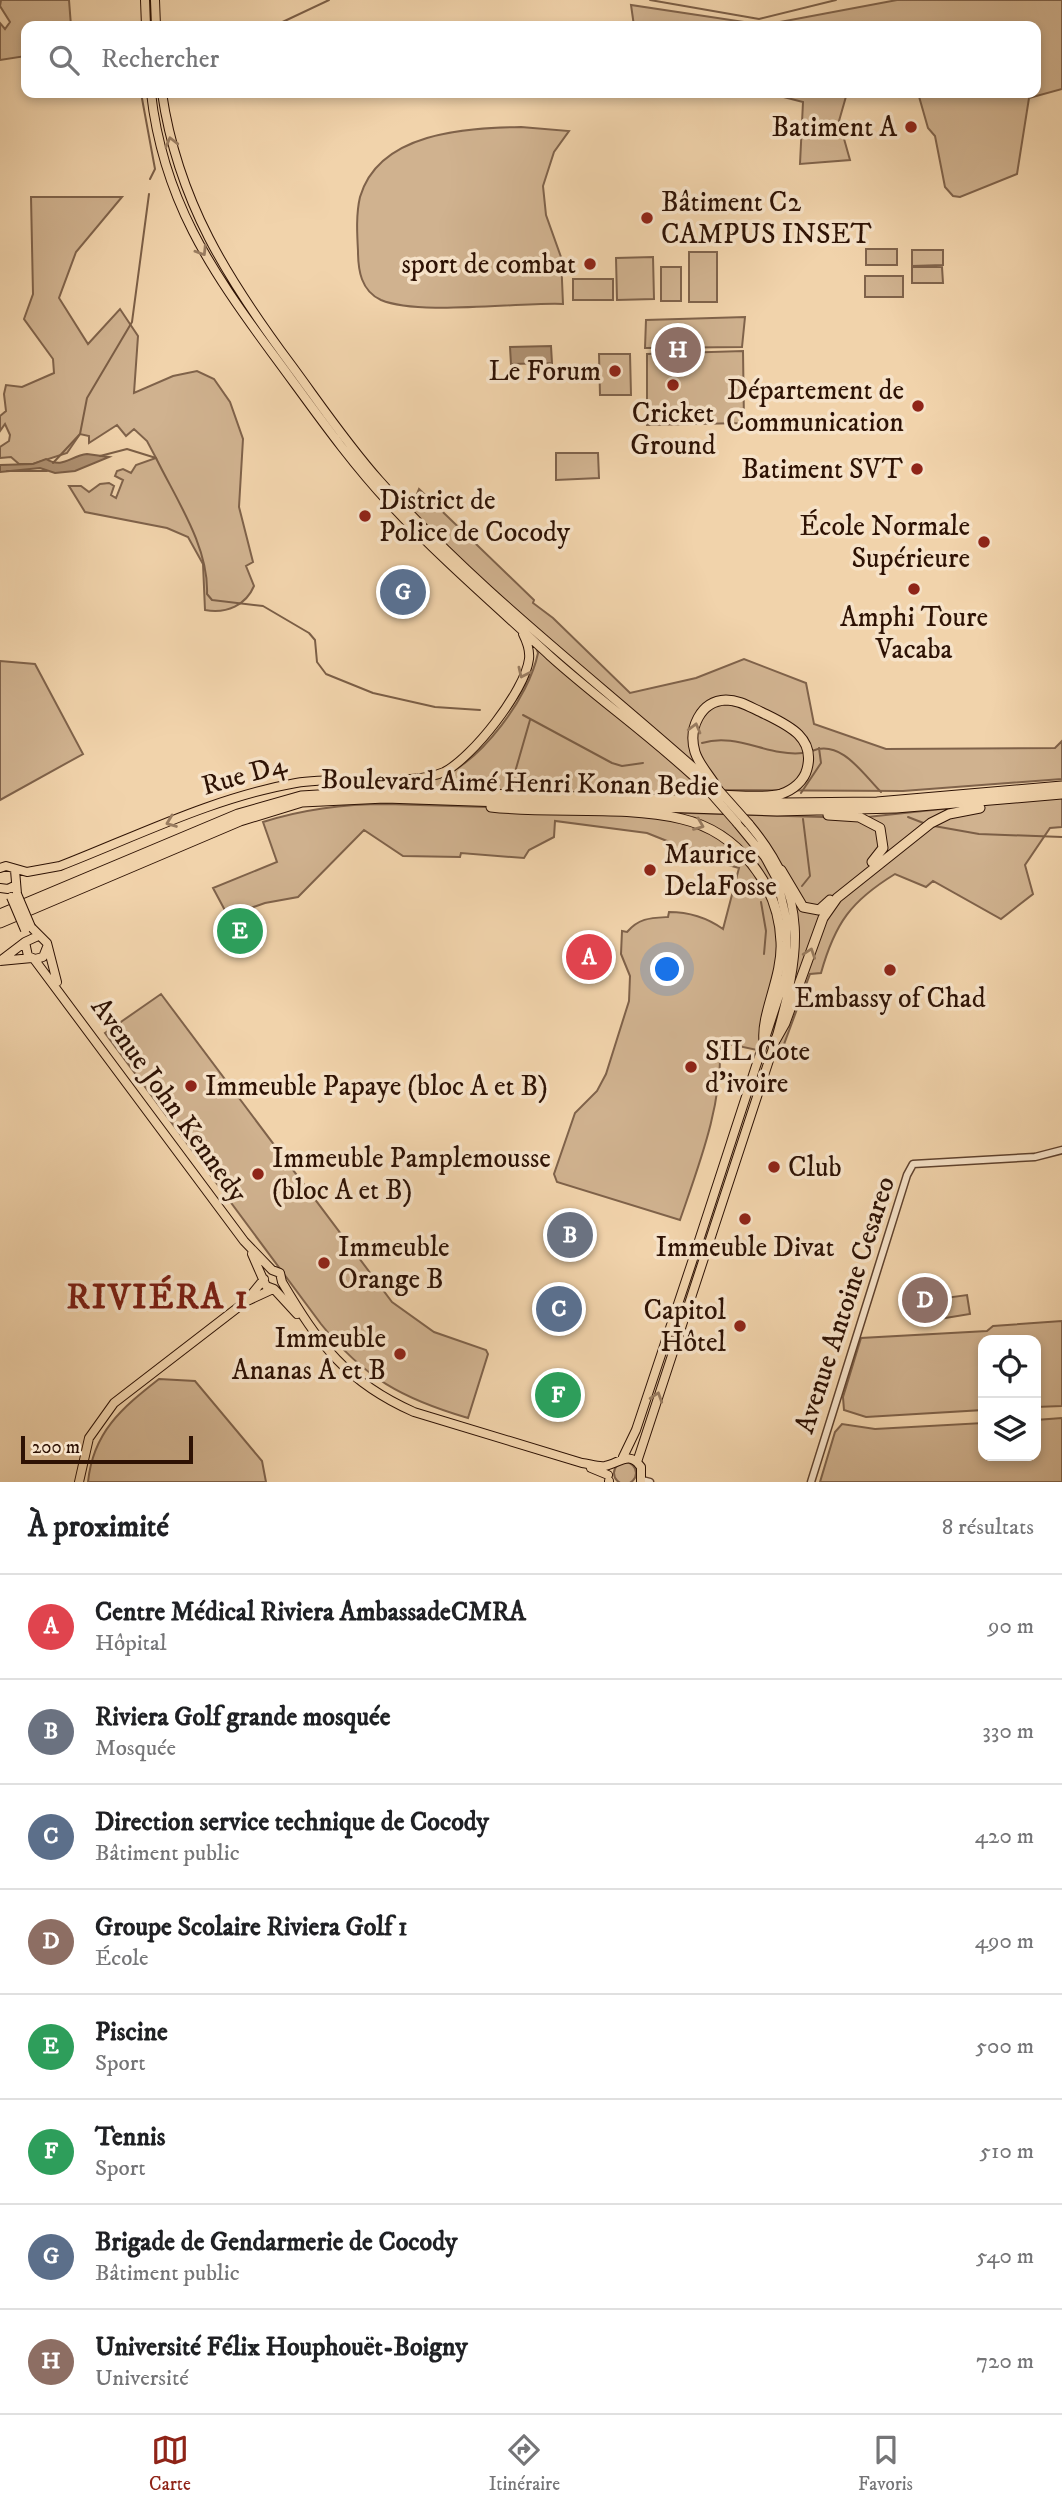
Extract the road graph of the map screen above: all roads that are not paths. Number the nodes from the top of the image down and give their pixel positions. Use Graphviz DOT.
graph roads {
  1 [pos="145,0"];
  2 [pos="155,0"];
  3 [pos="146,21"];
  4 [pos="156,21"];
  5 [pos="152,98"];
  6 [pos="163,98"];
  7 [pos="521,628"];
  8 [pos="1062,786"];
  9 [pos="712,789"];
  10 [pos="1062,794"];
  11 [pos="652,798"];
  12 [pos="437,801"];
  13 [pos="1005,801"];
  14 [pos="895,805"];
  15 [pos="777,811"];
  16 [pos="0,868"];
  17 [pos="15,870"];
  18 [pos="781,870"];
  19 [pos="2,888"];
  20 [pos="15,892"];
  21 [pos="0,914"];
  22 [pos="0,923"];
  23 [pos="28,928"];
  24 [pos="38,936"];
  25 [pos="26,941"];
  26 [pos="47,947"];
  27 [pos="33,958"];
  28 [pos="0,961"];
  29 [pos="57,986"];
  30 [pos="776,1039"];
  31 [pos="764,1041"];
  32 [pos="1062,1150"];
  33 [pos="267,1275"];
  34 [pos="282,1282"];
  35 [pos="274,1289"];
  36 [pos="246,1302"];
  37 [pos="308,1326"];
  38 [pos="623,1457"];
  39 [pos="637,1462"];
  40 [pos="582,1463"];
  41 [pos="612,1464"];
  42 [pos="609,1480"];
  43 [pos="644,1481"];
  44 [pos="79,1482"];
  45 [pos="811,1482"];
  1 -- 3 [label="main road"];
  2 -- 4 [label="main road"];
  5 -- 7 [label="main road, one-way"];
  9 -- 6 [label="main road, one-way"];
  7 -- 9 [label="main road"];
  7 -- 17 [label="main road, Rue D4, one-way"];
  8 -- 14 [label="highway, Boulevard Aimé Henri Konan Bedie"];
  9 -- 11 [label="highway, one-way"];
  9 -- 18 [label="main road, bridge"];
  9 -- 31 [label="main road, bridge"];
  10 -- 13 [label="highway, Boulevard Aimé Henri Konan Bedie"];
  11 -- 14 [label="highway, Boulevard Aimé Henri Konan Bedie"];
  11 -- 21 [label="highway, Boulevard Aimé Henri Konan Bedie"];
  12 -- 15 [label="highway, Boulevard Aimé Henri Konan Bedie"];
  12 -- 22 [label="highway, Boulevard Aimé Henri Konan Bedie"];
  12 -- 31 [label="highway, one-way"];
  13 -- 14 [label="highway, Boulevard Aimé Henri Konan Bedie"];
  30 -- 13 [label="highway, one-way"];
  14 -- 15 [label="highway, Boulevard Aimé Henri Konan Bedie"];
  15 -- 18 [label="highway"];
  16 -- 17 [label="main road, Rue D4"];
  17 -- 20 [label="main road"];
  18 -- 30 [label="main road"];
  19 -- 20 [label="main road, Avenue John Kennedy"];
  20 -- 23 [label="main road, Avenue John Kennedy, bridge"];
  23 -- 24 [label="main road, Avenue John Kennedy"];
  23 -- 25 [label="main road, Avenue John Kennedy"];
  24 -- 25 [label="main road"];
  24 -- 26 [label="main road, Avenue John Kennedy"];
  25 -- 27 [label="main road, Avenue John Kennedy"];
  25 -- 28 [label="main road"];
  26 -- 27 [label="main road"];
  26 -- 29 [label="main road, Avenue John Kennedy"];
  27 -- 28 [label="main road"];
  27 -- 29 [label="main road, Avenue John Kennedy"];
  29 -- 33 [label="main road, Avenue John Kennedy"];
  39 -- 30 [label="main road, one-way"];
  31 -- 38 [label="main road"];
  32 -- 45 [label="street, Avenue Antoine Cesareo"];
  33 -- 34 [label="main road, Avenue John Kennedy"];
  33 -- 35 [label="main road, Avenue John Kennedy"];
  33 -- 36 [label="main road"];
  34 -- 35 [label="main road"];
  34 -- 37 [label="main road, Avenue John Kennedy"];
  35 -- 36 [label="main road"];
  35 -- 37 [label="main road, Avenue John Kennedy"];
  36 -- 44 [label="main road"];
  37 -- 40 [label="main road, Avenue John Kennedy"];
  38 -- 39 [label="main road"];
  38 -- 41 [label="main road"];
  39 -- 43 [label="main road"];
  40 -- 41 [label="main road, Avenue John Kennedy"];
  40 -- 42 [label="main road, Avenue John Kennedy"];
  41 -- 42 [label="main road, Avenue John Kennedy"];
}
